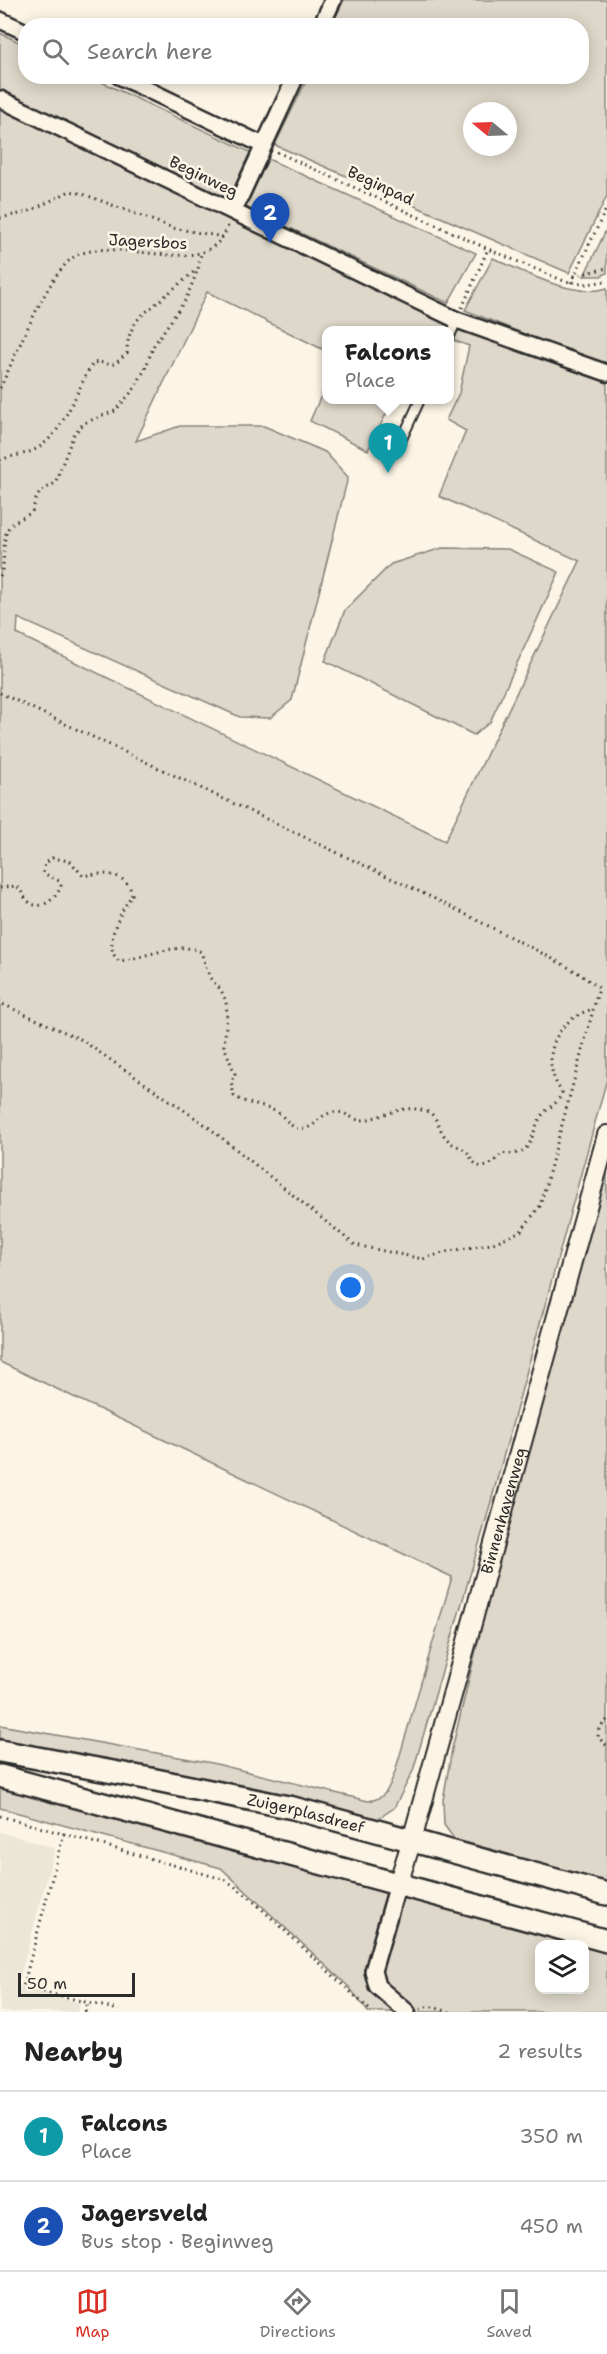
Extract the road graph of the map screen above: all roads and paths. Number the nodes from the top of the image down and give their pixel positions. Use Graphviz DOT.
graph roads {
  1 [pos="333,0"];
  2 [pos="325,18"];
  3 [pos="0,20"];
  4 [pos="18,28"];
  5 [pos="136,84"];
  6 [pos="292,84"];
  7 [pos="0,99"];
  8 [pos="263,145"];
  9 [pos="607,207"];
  10 [pos="234,210"];
  11 [pos="0,218"];
  12 [pos="488,249"];
  13 [pos="201,254"];
  14 [pos="607,268"];
  15 [pos="198,269"];
  16 [pos="574,276"];
  17 [pos="607,281"];
  18 [pos="571,283"];
  19 [pos="457,320"];
  20 [pos="454,327"];
  21 [pos="607,373"];
  22 [pos="0,388"];
  23 [pos="418,404"];
  24 [pos="400,443"];
  25 [pos="0,460"];
  26 [pos="0,576"];
  27 [pos="0,693"];
  28 [pos="0,888"];
  29 [pos="0,1003"];
  30 [pos="594,1009"];
  31 [pos="607,1135"];
  32 [pos="607,1720"];
  33 [pos="607,1746"];
  34 [pos="0,1751"];
  35 [pos="0,1776"];
  36 [pos="0,1816"];
  37 [pos="64,1833"];
  38 [pos="412,1840"];
  39 [pos="398,1884"];
  40 [pos="607,1894"];
  41 [pos="607,1941"];
  42 [pos="88,2003"];
  43 [pos="119,2010"];
  44 [pos="85,2012"];
  45 [pos="372,2012"];
  46 [pos="407,2012"];
  47 [pos="416,2012"];
  48 [pos="450,2012"];
  1 -- 2 [label="street"];
  3 -- 4 [label="street"];
  5 -- 8 [label="street"];
  6 -- 8 [label="street"];
  7 -- 10 [label="street, Beginweg"];
  8 -- 10 [label="street"];
  8 -- 12 [label="path, Beginpad"];
  9 -- 16 [label="path"];
  10 -- 19 [label="street, Beginweg"];
  11 -- 13 [label="path, Jagersbos"];
  12 -- 18 [label="path, Beginpad"];
  12 -- 19 [label="path"];
  13 -- 15 [label="path"];
  13 -- 22 [label="path, Jagersbos"];
  14 -- 16 [label="path"];
  15 -- 25 [label="path"];
  15 -- 26 [label="path"];
  16 -- 18 [label="path"];
  17 -- 18 [label="path, Beginpad"];
  19 -- 20 [label="lane"];
  19 -- 21 [label="street, Beginweg"];
  23 -- 24 [label="lane"];
  27 -- 30 [label="path"];
  28 -- 30 [label="path"];
  29 -- 30 [label="path"];
  31 -- 38 [label="street, Binnenhavenweg"];
  32 -- 33 [label="path"];
  34 -- 38 [label="main road, Zuigerplasdreef"];
  35 -- 39 [label="main road"];
  36 -- 37 [label="path"];
  37 -- 42 [label="path"];
  37 -- 45 [label="path"];
  38 -- 39 [label="street, Binnenhavenweg"];
  38 -- 40 [label="main road, Zuigerplasdreef"];
  39 -- 41 [label="main road"];
  39 -- 46 [label="street"];
  42 -- 43 [label="path"];
  42 -- 44 [label="path"];
  47 -- 48 [label="path"];
}
